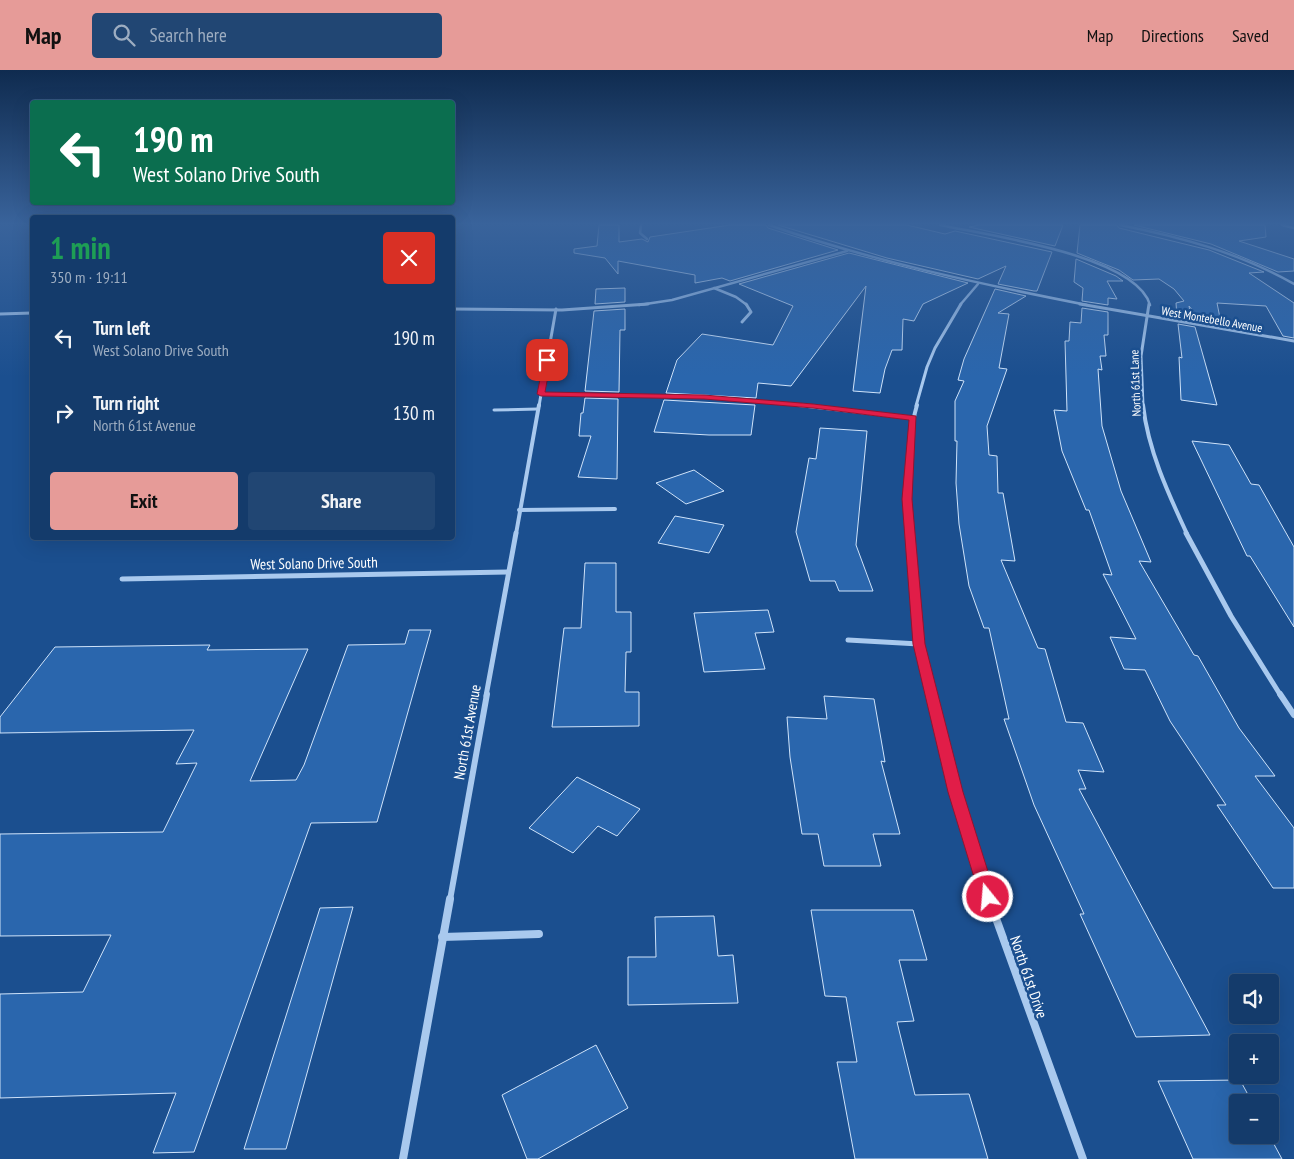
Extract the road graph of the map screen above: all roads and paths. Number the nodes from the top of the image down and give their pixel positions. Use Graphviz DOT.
graph roads {
  1 [pos="757,276"];
  2 [pos="947,276"];
  3 [pos="1121,276"];
  4 [pos="1277,276"];
  5 [pos="978,284"];
  6 [pos="1294,284"];
  7 [pos="714,288"];
  8 [pos="455,309"];
  9 [pos="556,309"];
  10 [pos="0,314"];
  11 [pos="30,314"];
  12 [pos="1147,316"];
  13 [pos="742,322"];
  14 [pos="1294,341"];
  15 [pos="541,394"];
  16 [pos="538,409"];
  17 [pos="494,410"];
  18 [pos="913,418"];
  19 [pos="615,509"];
  20 [pos="519,510"];
  21 [pos="508,572"];
  22 [pos="122,579"];
  23 [pos="848,640"];
  24 [pos="919,644"];
  25 [pos="1294,716"];
  26 [pos="539,934"];
  27 [pos="442,937"];
  28 [pos="402,1159"];
  29 [pos="1083,1159"];
  1 -- 7 [label="street"];
  2 -- 5 [label="street, West Montebello Avenue"];
  3 -- 12 [label="street, North 61st Lane"];
  4 -- 6 [label="street"];
  5 -- 12 [label="street, West Montebello Avenue"];
  5 -- 18 [label="street, North 61st Drive"];
  7 -- 9 [label="street"];
  7 -- 13 [label="street"];
  8 -- 9 [label="street"];
  9 -- 15 [label="street, North 61st Avenue"];
  10 -- 11 [label="street"];
  12 -- 14 [label="street, West Montebello Avenue"];
  12 -- 25 [label="street, North 61st Lane"];
  15 -- 16 [label="street, North 61st Avenue"];
  15 -- 18 [label="street"];
  16 -- 17 [label="lane"];
  16 -- 20 [label="street, North 61st Avenue"];
  18 -- 24 [label="street, North 61st Drive"];
  19 -- 20 [label="street"];
  20 -- 21 [label="street, North 61st Avenue"];
  21 -- 22 [label="street, West Solano Drive South"];
  21 -- 27 [label="street, North 61st Avenue"];
  23 -- 24 [label="street"];
  24 -- 29 [label="street, North 61st Drive"];
  26 -- 27 [label="street"];
  27 -- 28 [label="street, North 61st Avenue"];
}
